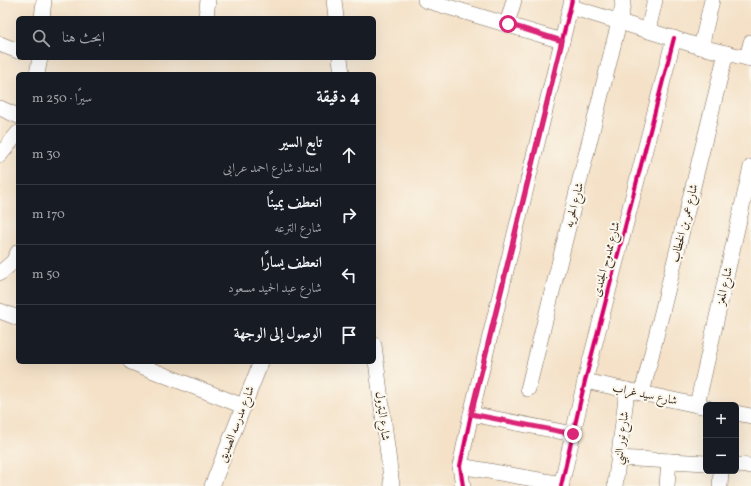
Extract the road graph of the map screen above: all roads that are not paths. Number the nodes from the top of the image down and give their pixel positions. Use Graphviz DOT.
graph roads {
  1 [pos="208,0"];
  2 [pos="334,0"];
  3 [pos="425,0"];
  4 [pos="514,0"];
  5 [pos="622,0"];
  6 [pos="655,0"];
  7 [pos="712,0"];
  8 [pos="42,1"];
  9 [pos="446,3"];
  10 [pos="572,3"];
  11 [pos="42,16"];
  12 [pos="206,16"];
  13 [pos="336,16"];
  14 [pos="619,22"];
  15 [pos="508,24"];
  16 [pos="648,30"];
  17 [pos="674,38"];
  18 [pos="562,41"];
  19 [pos="751,42"];
  20 [pos="0,44"];
  21 [pos="701,47"];
  22 [pos="16,50"];
  23 [pos="726,53"];
  24 [pos="749,58"];
  25 [pos="39,60"];
  26 [pos="340,60"];
  27 [pos="37,72"];
  28 [pos="342,72"];
  29 [pos="0,108"];
  30 [pos="16,115"];
  31 [pos="16,136"];
  32 [pos="0,156"];
  33 [pos="751,167"];
  34 [pos="16,256"];
  35 [pos="0,273"];
  36 [pos="0,310"];
  37 [pos="16,317"];
  38 [pos="376,361"];
  39 [pos="136,364"];
  40 [pos="260,364"];
  41 [pos="585,381"];
  42 [pos="528,389"];
  43 [pos="627,390"];
  44 [pos="642,393"];
  45 [pos="243,406"];
  46 [pos="702,406"];
  47 [pos="471,414"];
  48 [pos="739,414"];
  49 [pos="751,416"];
  50 [pos="573,434"];
  51 [pos="618,458"];
  52 [pos="669,461"];
  53 [pos="703,463"];
  54 [pos="739,465"];
  55 [pos="460,466"];
  56 [pos="751,466"];
  57 [pos="721,474"];
  58 [pos="216,484"];
  59 [pos="562,485"];
  60 [pos="392,486"];
  61 [pos="463,486"];
  62 [pos="615,486"];
  63 [pos="667,486"];
  64 [pos="720,486"];
  1 -- 12 [label="street"];
  2 -- 13 [label="street"];
  3 -- 9 [label="street"];
  4 -- 15 [label="street"];
  5 -- 14 [label="street, شارع الحريه"];
  6 -- 16 [label="street"];
  7 -- 21 [label="street"];
  8 -- 11 [label="street"];
  9 -- 15 [label="street"];
  10 -- 14 [label="street"];
  10 -- 18 [label="street"];
  14 -- 16 [label="street"];
  14 -- 42 [label="street, شارع الحريه"];
  15 -- 18 [label="street"];
  16 -- 17 [label="street"];
  17 -- 21 [label="street"];
  17 -- 41 [label="street, شارع ممدوح الجندى"];
  18 -- 47 [label="street"];
  19 -- 24 [label="street"];
  20 -- 22 [label="street"];
  21 -- 23 [label="street"];
  23 -- 24 [label="street"];
  23 -- 44 [label="street, شارع عمر بن الخطاب"];
  25 -- 27 [label="street"];
  26 -- 28 [label="street"];
  29 -- 30 [label="street"];
  31 -- 32 [label="street"];
  33 -- 46 [label="street, شارع المعز"];
  34 -- 35 [label="street"];
  36 -- 37 [label="street"];
  38 -- 60 [label="street, شارع البترول"];
  39 -- 45 [label="street"];
  40 -- 45 [label="street, شارع مدرسه الصديق"];
  41 -- 43 [label="street, شارع سيد غراب"];
  41 -- 50 [label="street, شارع ممدوح الجندى"];
  43 -- 44 [label="street, شارع سيد غراب"];
  43 -- 51 [label="street, شارع نور النبي"];
  44 -- 46 [label="street, شارع سيد غراب"];
  45 -- 58 [label="street, شارع مدرسه الصديق"];
  47 -- 50 [label="street"];
  47 -- 55 [label="street"];
  48 -- 49 [label="street"];
  50 -- 59 [label="street, شارع ممدوح الجندى"];
  51 -- 52 [label="street"];
  51 -- 62 [label="street, شارع نور النبي"];
  52 -- 53 [label="street"];
  52 -- 63 [label="street"];
  54 -- 56 [label="street"];
  55 -- 59 [label="street"];
  55 -- 61 [label="street"];
  57 -- 64 [label="street"];
}
